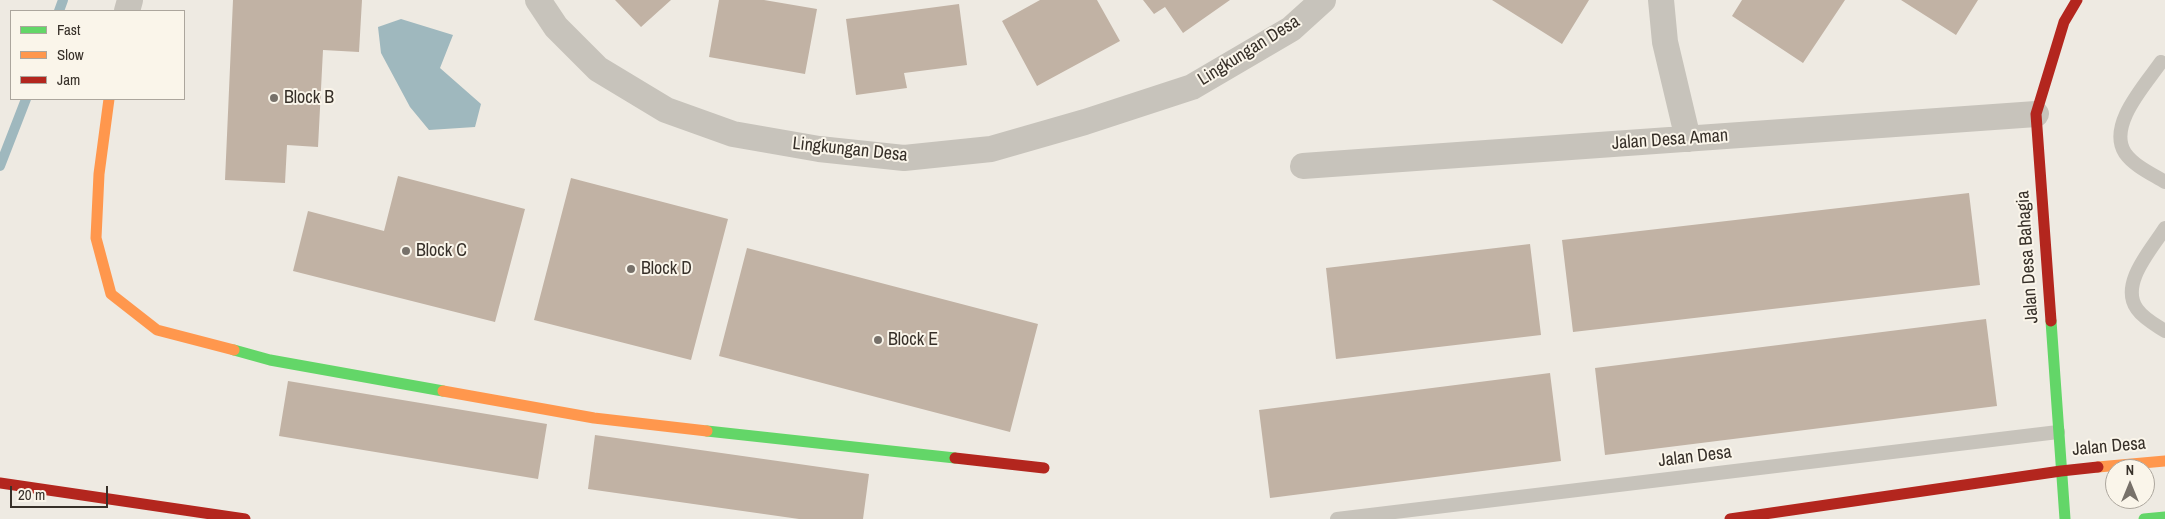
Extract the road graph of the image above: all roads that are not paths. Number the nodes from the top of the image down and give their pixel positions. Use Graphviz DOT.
graph roads {
  1 [pos="538,0"];
  2 [pos="1323,0"];
  3 [pos="1662,0"];
  4 [pos="2077,0"];
  5 [pos="2161,62"];
  6 [pos="109,100"];
  7 [pos="2036,114"];
  8 [pos="1688,139"];
  9 [pos="1303,166"];
  10 [pos="2165,182"];
  11 [pos="2165,228"];
  12 [pos="2165,331"];
  13 [pos="2058,432"];
  14 [pos="2165,461"];
  15 [pos="1044,468"];
  16 [pos="2061,471"];
  17 [pos="0,483"];
  18 [pos="2165,517"];
  19 [pos="245,519"];
  20 [pos="1337,519"];
  21 [pos="1730,519"];
  22 [pos="2065,519"];
  23 [pos="2144,519"];
  1 -- 2 [label="street, Lingkungan Desa"];
  3 -- 8 [label="street"];
  4 -- 7 [label="street, Jalan Desa Bahagia"];
  5 -- 10 [label="lane"];
  6 -- 15 [label="street"];
  7 -- 8 [label="street, Jalan Desa Aman"];
  7 -- 13 [label="street, Jalan Desa Bahagia"];
  8 -- 9 [label="street, Jalan Desa Aman"];
  11 -- 12 [label="lane"];
  13 -- 16 [label="street, Jalan Desa Bahagia"];
  13 -- 20 [label="lane, Jalan Desa"];
  14 -- 16 [label="street, Jalan Desa"];
  16 -- 21 [label="street, Jalan Desa"];
  16 -- 22 [label="street, Jalan Desa Bahagia"];
  17 -- 19 [label="street"];
  18 -- 23 [label="street"];
}
